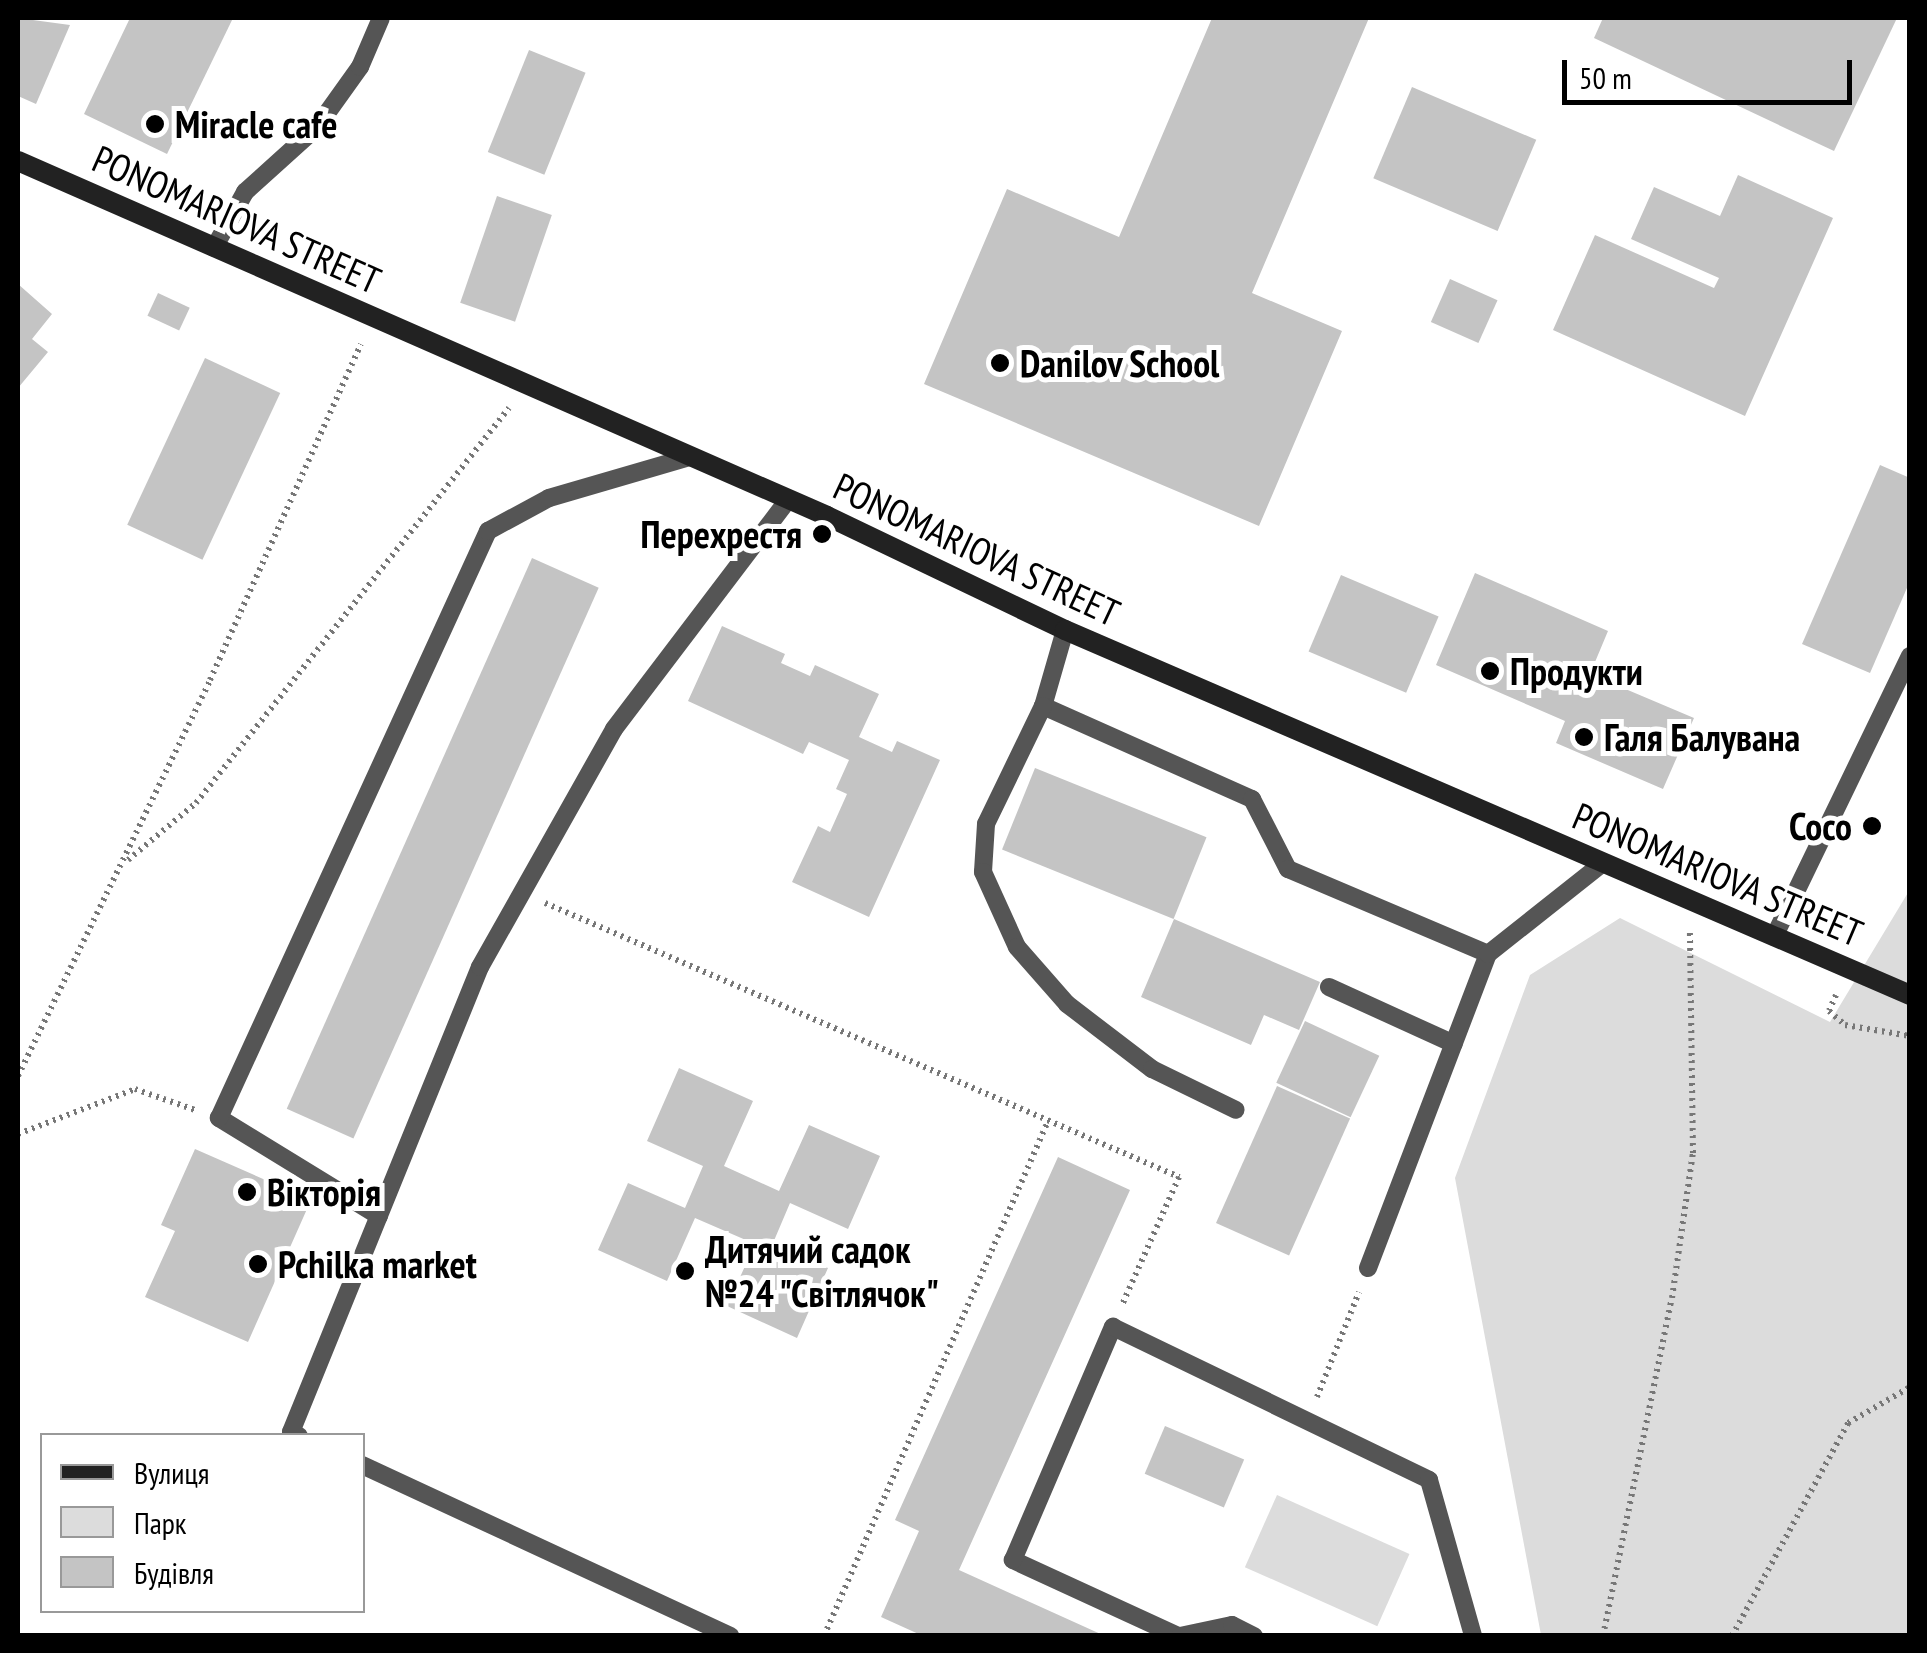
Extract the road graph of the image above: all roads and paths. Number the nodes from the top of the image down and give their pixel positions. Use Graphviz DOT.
graph roads {
  1 [pos="381,18"];
  2 [pos="18,161"];
  3 [pos="214,248"];
  4 [pos="373,317"];
  5 [pos="528,384"];
  6 [pos="689,456"];
  7 [pos="788,500"];
  8 [pos="1065,630"];
  9 [pos="1910,656"];
  10 [pos="1042,706"];
  11 [pos="124,863"];
  12 [pos="1603,863"];
  13 [pos="522,893"];
  14 [pos="1697,904"];
  15 [pos="1774,938"];
  16 [pos="1488,954"];
  17 [pos="1846,967"];
  18 [pos="1330,988"];
  19 [pos="1910,995"];
  20 [pos="1910,1036"];
  21 [pos="1454,1044"];
  22 [pos="18,1076"];
  23 [pos="1236,1110"];
  24 [pos="219,1118"];
  25 [pos="1048,1121"];
  26 [pos="18,1134"];
  27 [pos="379,1216"];
  28 [pos="1368,1268"];
  29 [pos="1354,1305"];
  30 [pos="1113,1326"];
  31 [pos="1910,1387"];
  32 [pos="1308,1421"];
  33 [pos="293,1433"];
  34 [pos="365,1466"];
  35 [pos="730,1636"];
  36 [pos="824,1636"];
  37 [pos="1179,1636"];
  38 [pos="1254,1636"];
  39 [pos="1474,1636"];
  40 [pos="1603,1636"];
  41 [pos="1732,1636"];
  1 -- 3 [label="lane"];
  2 -- 3 [label="street, PONOMARIOVA STREET"];
  3 -- 4 [label="street, PONOMARIOVA STREET"];
  4 -- 5 [label="street, PONOMARIOVA STREET"];
  4 -- 11 [label="path"];
  5 -- 6 [label="street, PONOMARIOVA STREET"];
  5 -- 11 [label="path"];
  6 -- 7 [label="street, PONOMARIOVA STREET"];
  6 -- 24 [label="lane"];
  7 -- 8 [label="street, PONOMARIOVA STREET"];
  7 -- 13 [label="lane"];
  8 -- 10 [label="lane"];
  8 -- 12 [label="street, PONOMARIOVA STREET"];
  9 -- 15 [label="lane"];
  10 -- 16 [label="lane"];
  10 -- 23 [label="lane"];
  11 -- 22 [label="path"];
  12 -- 14 [label="street, PONOMARIOVA STREET"];
  12 -- 16 [label="lane"];
  13 -- 25 [label="path"];
  13 -- 27 [label="lane"];
  14 -- 15 [label="street, PONOMARIOVA STREET"];
  14 -- 40 [label="path"];
  15 -- 17 [label="street, PONOMARIOVA STREET"];
  16 -- 21 [label="lane"];
  17 -- 19 [label="street, PONOMARIOVA STREET"];
  17 -- 20 [label="path"];
  18 -- 21 [label="lane"];
  21 -- 28 [label="lane"];
  24 -- 26 [label="path"];
  24 -- 27 [label="lane"];
  25 -- 30 [label="path"];
  25 -- 36 [label="path"];
  27 -- 33 [label="lane"];
  29 -- 32 [label="path"];
  30 -- 32 [label="lane"];
  30 -- 37 [label="lane"];
  31 -- 41 [label="path"];
  32 -- 39 [label="lane"];
  34 -- 35 [label="lane"];
  37 -- 38 [label="lane"];
}
